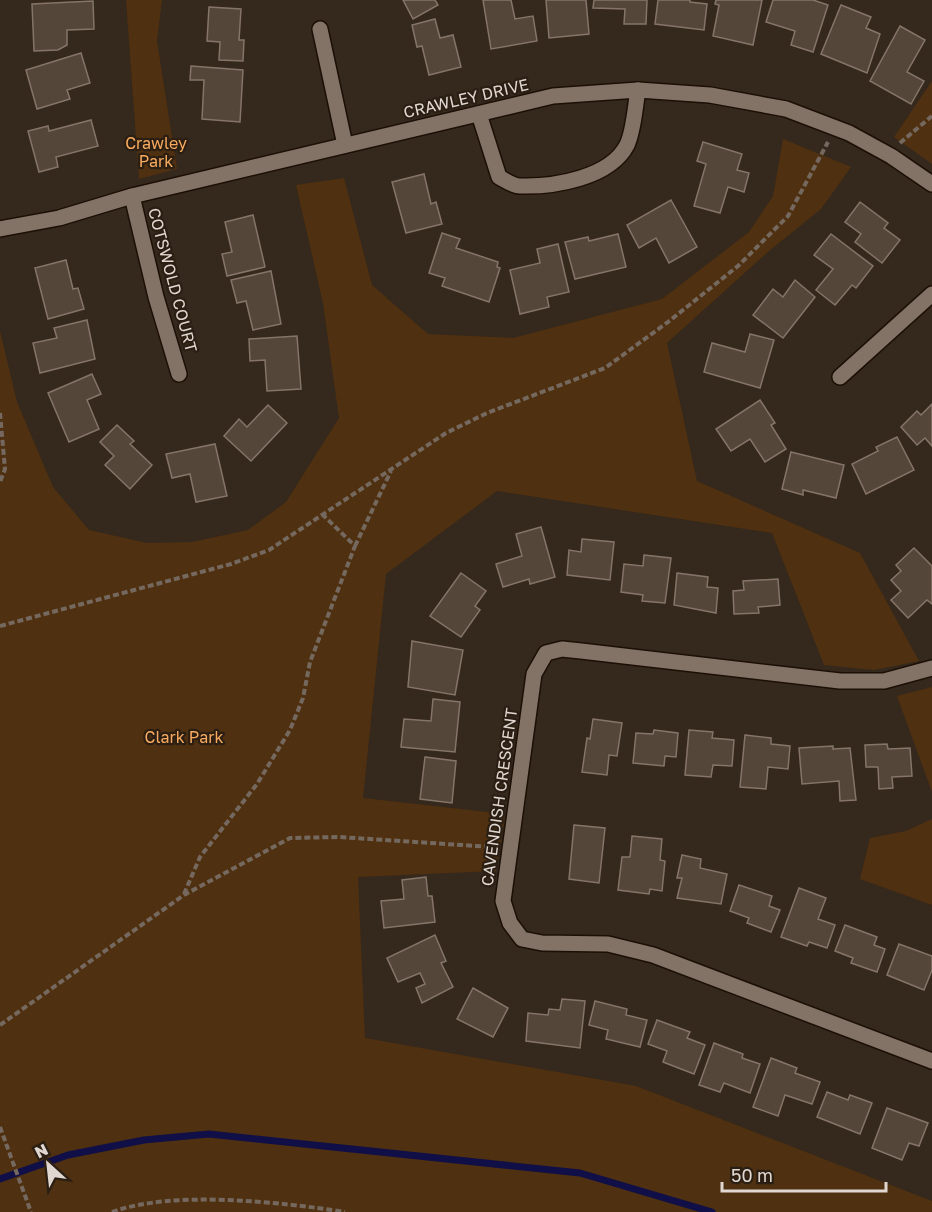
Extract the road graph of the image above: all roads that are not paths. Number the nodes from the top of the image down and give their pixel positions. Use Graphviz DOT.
graph roads {
  1 [pos="320,29"];
  2 [pos="638,90"];
  3 [pos="479,114"];
  4 [pos="345,145"];
  5 [pos="932,184"];
  6 [pos="132,196"];
  7 [pos="0,229"];
  8 [pos="932,294"];
  9 [pos="179,374"];
  10 [pos="840,377"];
  11 [pos="932,668"];
  12 [pos="932,1060"];
  1 -- 4 [label="street"];
  2 -- 3 [label="street, CRAWLEY DRIVE"];
  2 -- 3 [label="street"];
  2 -- 5 [label="street, CRAWLEY DRIVE"];
  3 -- 4 [label="street, CRAWLEY DRIVE"];
  4 -- 6 [label="street, CRAWLEY DRIVE"];
  6 -- 7 [label="street, CRAWLEY DRIVE"];
  6 -- 9 [label="street, COTSWOLD COURT"];
  8 -- 10 [label="street"];
  11 -- 12 [label="street, CAVENDISH CRESCENT"];
}
